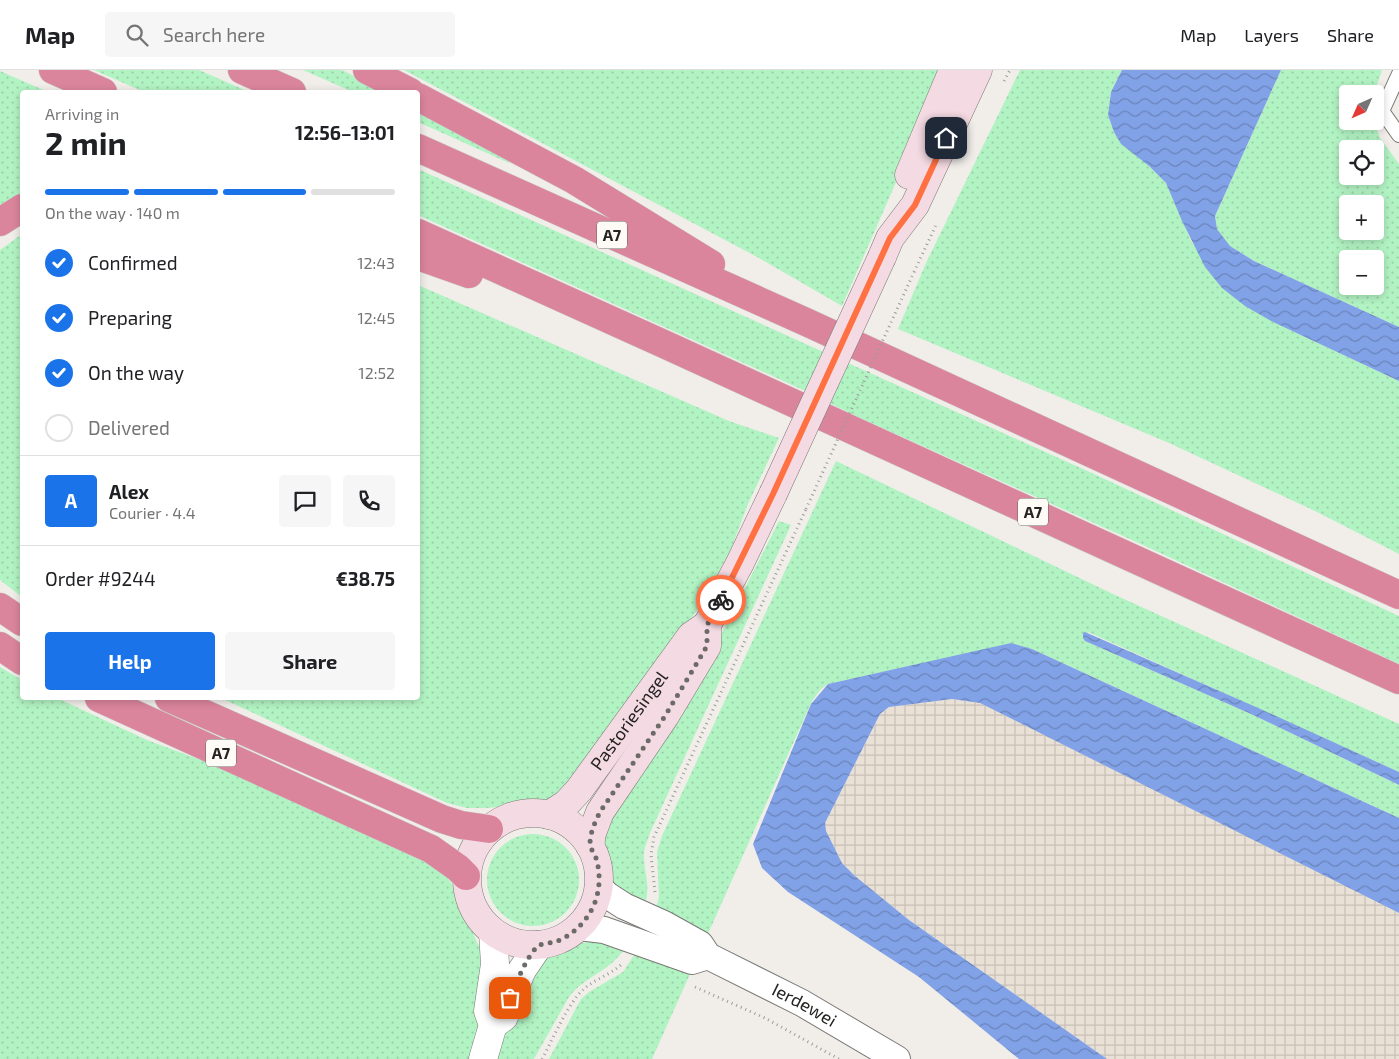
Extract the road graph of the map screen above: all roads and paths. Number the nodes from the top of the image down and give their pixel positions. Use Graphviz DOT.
graph roads {
  1 [pos="53,70"];
  2 [pos="242,70"];
  3 [pos="367,70"];
  4 [pos="953,70"];
  5 [pos="978,70"];
  6 [pos="1399,74"];
  7 [pos="98,90"];
  8 [pos="287,90"];
  9 [pos="406,90"];
  10 [pos="420,98"];
  11 [pos="1399,135"];
  12 [pos="420,149"];
  13 [pos="20,209"];
  14 [pos="0,222"];
  15 [pos="420,234"];
  16 [pos="886,248"];
  17 [pos="420,257"];
  18 [pos="914,272"];
  19 [pos="806,322"];
  20 [pos="666,345"];
  21 [pos="1399,595"];
  22 [pos="0,607"];
  23 [pos="20,621"];
  24 [pos="707,625"];
  25 [pos="0,646"];
  26 [pos="20,660"];
  27 [pos="1399,680"];
  28 [pos="102,700"];
  29 [pos="174,700"];
  30 [pos="549,815"];
  31 [pos="489,829"];
  32 [pos="590,846"];
  33 [pos="466,876"];
  34 [pos="599,887"];
  35 [pos="654,899"];
  36 [pos="579,927"];
  37 [pos="493,932"];
  38 [pos="539,945"];
  39 [pos="708,956"];
  40 [pos="626,959"];
  41 [pos="691,986"];
  42 [pos="493,1025"];
  43 [pos="483,1059"];
  44 [pos="542,1059"];
  45 [pos="839,1059"];
  46 [pos="897,1059"];
  1 -- 7 [label="highway"];
  2 -- 8 [label="highway"];
  3 -- 9 [label="highway"];
  4 -- 16 [label="main road"];
  5 -- 16 [label="main road"];
  6 -- 11 [label="lane"];
  10 -- 19 [label="highway, A7"];
  12 -- 19 [label="highway, A7"];
  13 -- 14 [label="highway"];
  15 -- 20 [label="highway, A7"];
  16 -- 24 [label="main road, Pastoriesingel, bridge"];
  17 -- 20 [label="highway, A7"];
  18 -- 35 [label="path, bridge"];
  19 -- 21 [label="highway, A7"];
  20 -- 27 [label="highway, A7"];
  22 -- 23 [label="highway"];
  24 -- 30 [label="main road, Pastoriesingel"];
  24 -- 32 [label="main road, Pastoriesingel"];
  25 -- 26 [label="highway"];
  28 -- 33 [label="highway, A7"];
  29 -- 31 [label="highway, A7"];
  30 -- 31 [label="main road"];
  30 -- 32 [label="main road"];
  31 -- 33 [label="main road"];
  32 -- 34 [label="main road"];
  33 -- 37 [label="main road"];
  34 -- 36 [label="main road"];
  34 -- 39 [label="street, Ierdewei"];
  36 -- 38 [label="main road"];
  36 -- 39 [label="street"];
  37 -- 38 [label="main road"];
  37 -- 42 [label="street"];
  38 -- 42 [label="street"];
  39 -- 46 [label="street, Ierdewei"];
  40 -- 44 [label="path"];
  41 -- 45 [label="path"];
  42 -- 43 [label="street"];
}
